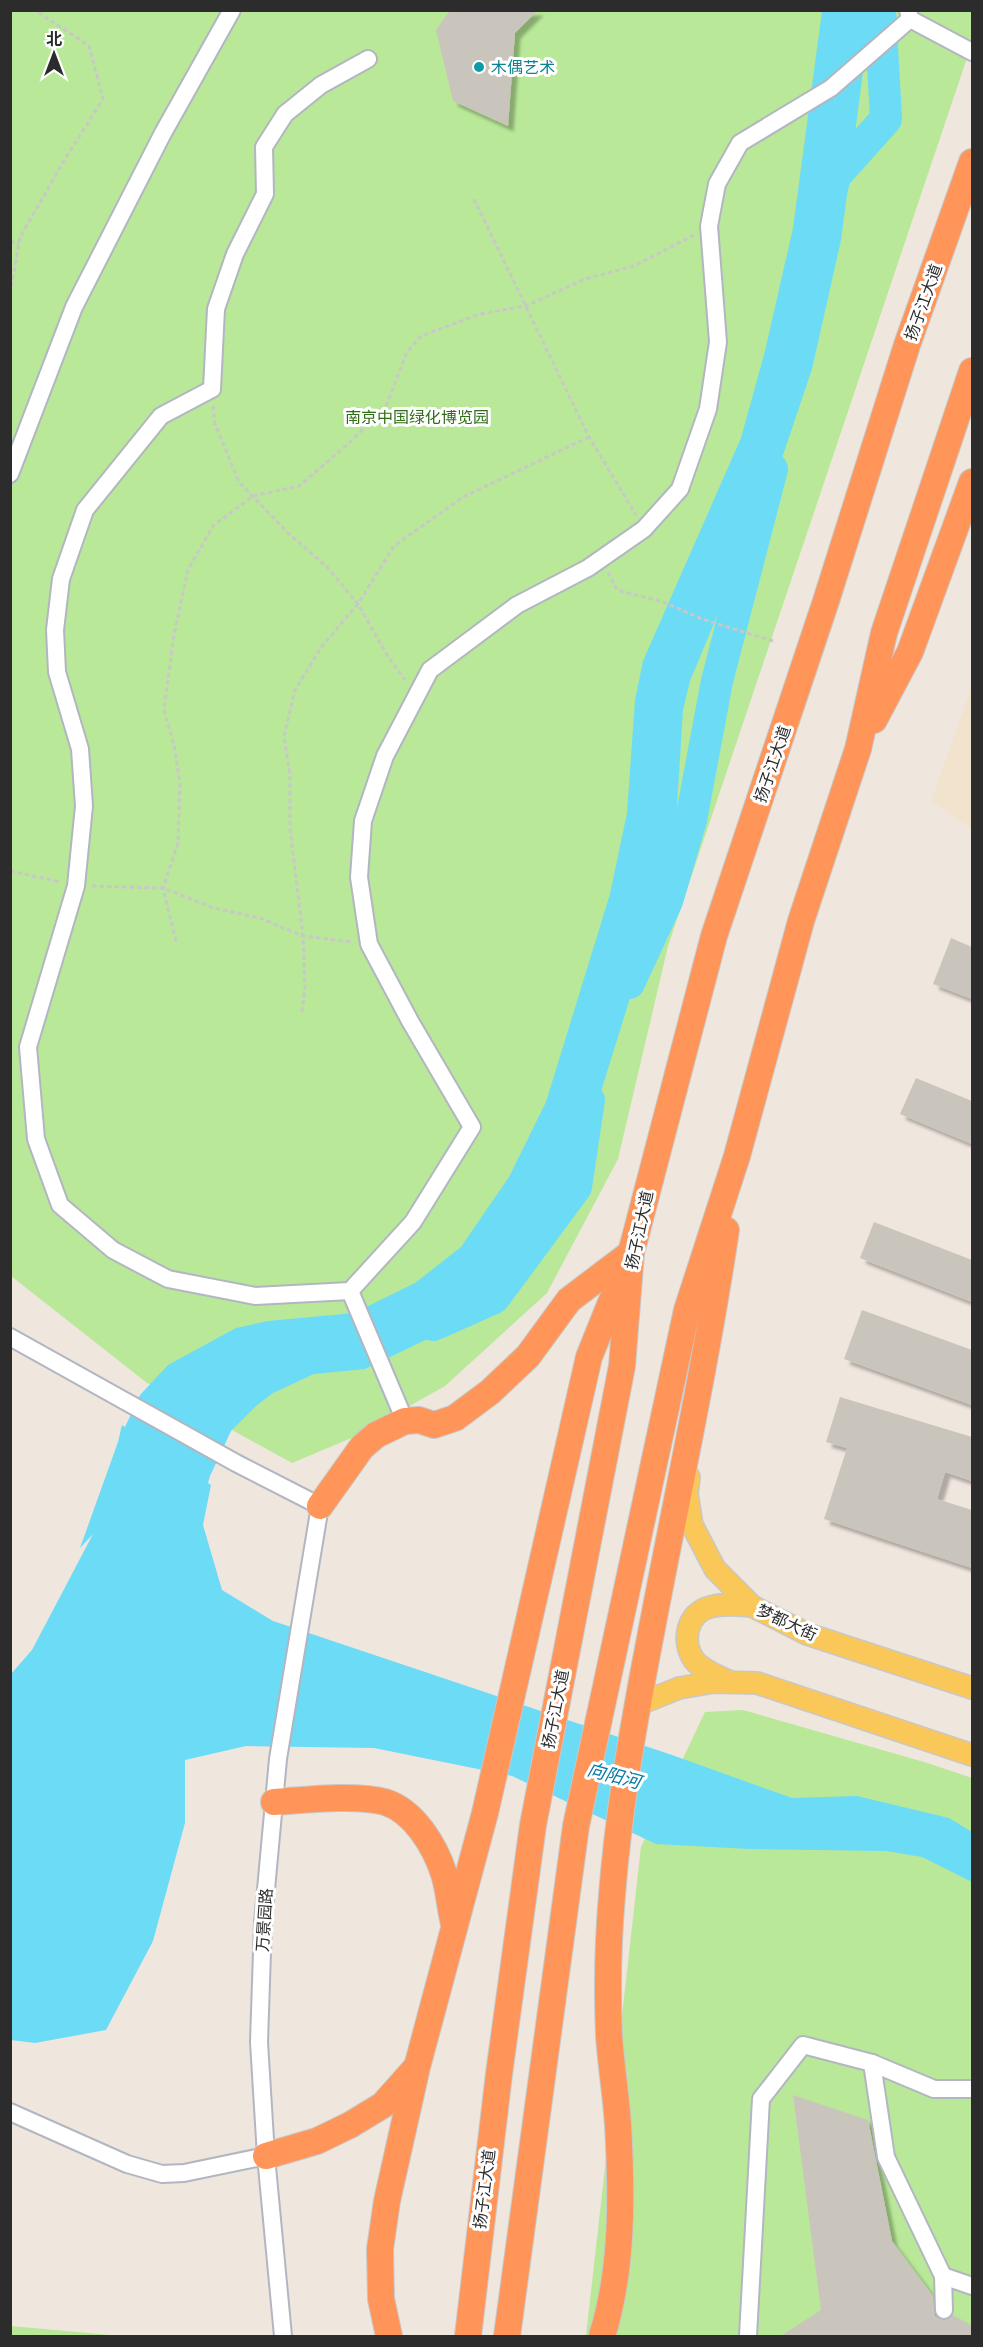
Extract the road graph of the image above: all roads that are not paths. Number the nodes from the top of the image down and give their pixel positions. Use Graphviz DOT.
graph roads {
  1 [pos="232,10"];
  2 [pos="909,15"];
  3 [pos="972,51"];
  4 [pos="368,59"];
  5 [pos="972,162"];
  6 [pos="972,371"];
  7 [pos="10,474"];
  8 [pos="972,482"];
  9 [pos="858,749"];
  10 [pos="736,1156"];
  11 [pos="631,1253"];
  12 [pos="350,1291"];
  13 [pos="10,1337"];
  14 [pos="696,1397"];
  15 [pos="405,1421"];
  16 [pos="320,1506"];
  17 [pos="752,1606"];
  18 [pos="733,1683"];
  19 [pos="972,1689"];
  20 [pos="635,1716"];
  21 [pos="972,1755"];
  22 [pos="274,1802"];
  23 [pos="455,1932"];
  24 [pos="872,2062"];
  25 [pos="417,2067"];
  26 [pos="972,2089"];
  27 [pos="10,2112"];
  28 [pos="266,2156"];
  29 [pos="943,2276"];
  30 [pos="972,2286"];
  31 [pos="944,2310"];
  32 [pos="282,2337"];
  33 [pos="389,2337"];
  34 [pos="468,2337"];
  35 [pos="507,2337"];
  36 [pos="602,2337"];
  37 [pos="748,2337"];
  1 -- 7 [label="street"];
  2 -- 3 [label="street"];
  2 -- 12 [label="street"];
  4 -- 12 [label="street"];
  5 -- 11 [label="highway, 扬子江大道"];
  6 -- 9 [label="highway"];
  8 -- 9 [label="highway"];
  9 -- 10 [label="highway"];
  10 -- 14 [label="highway"];
  10 -- 35 [label="highway"];
  11 -- 15 [label="highway"];
  11 -- 23 [label="highway"];
  11 -- 34 [label="highway, 扬子江大道"];
  12 -- 15 [label="street"];
  13 -- 16 [label="street"];
  14 -- 17 [label="main road, 梦都大街"];
  14 -- 20 [label="highway"];
  15 -- 16 [label="highway"];
  16 -- 22 [label="street, 万景园路"];
  17 -- 18 [label="main road"];
  17 -- 19 [label="main road, 梦都大街"];
  18 -- 20 [label="main road"];
  18 -- 21 [label="main road"];
  20 -- 36 [label="highway"];
  22 -- 23 [label="highway"];
  22 -- 28 [label="street, 万景园路"];
  23 -- 25 [label="highway"];
  24 -- 26 [label="street"];
  24 -- 29 [label="street"];
  24 -- 37 [label="street"];
  25 -- 28 [label="highway"];
  25 -- 33 [label="highway"];
  27 -- 28 [label="street"];
  28 -- 32 [label="street, 万景园路"];
  29 -- 30 [label="street"];
  29 -- 31 [label="street"];
}
